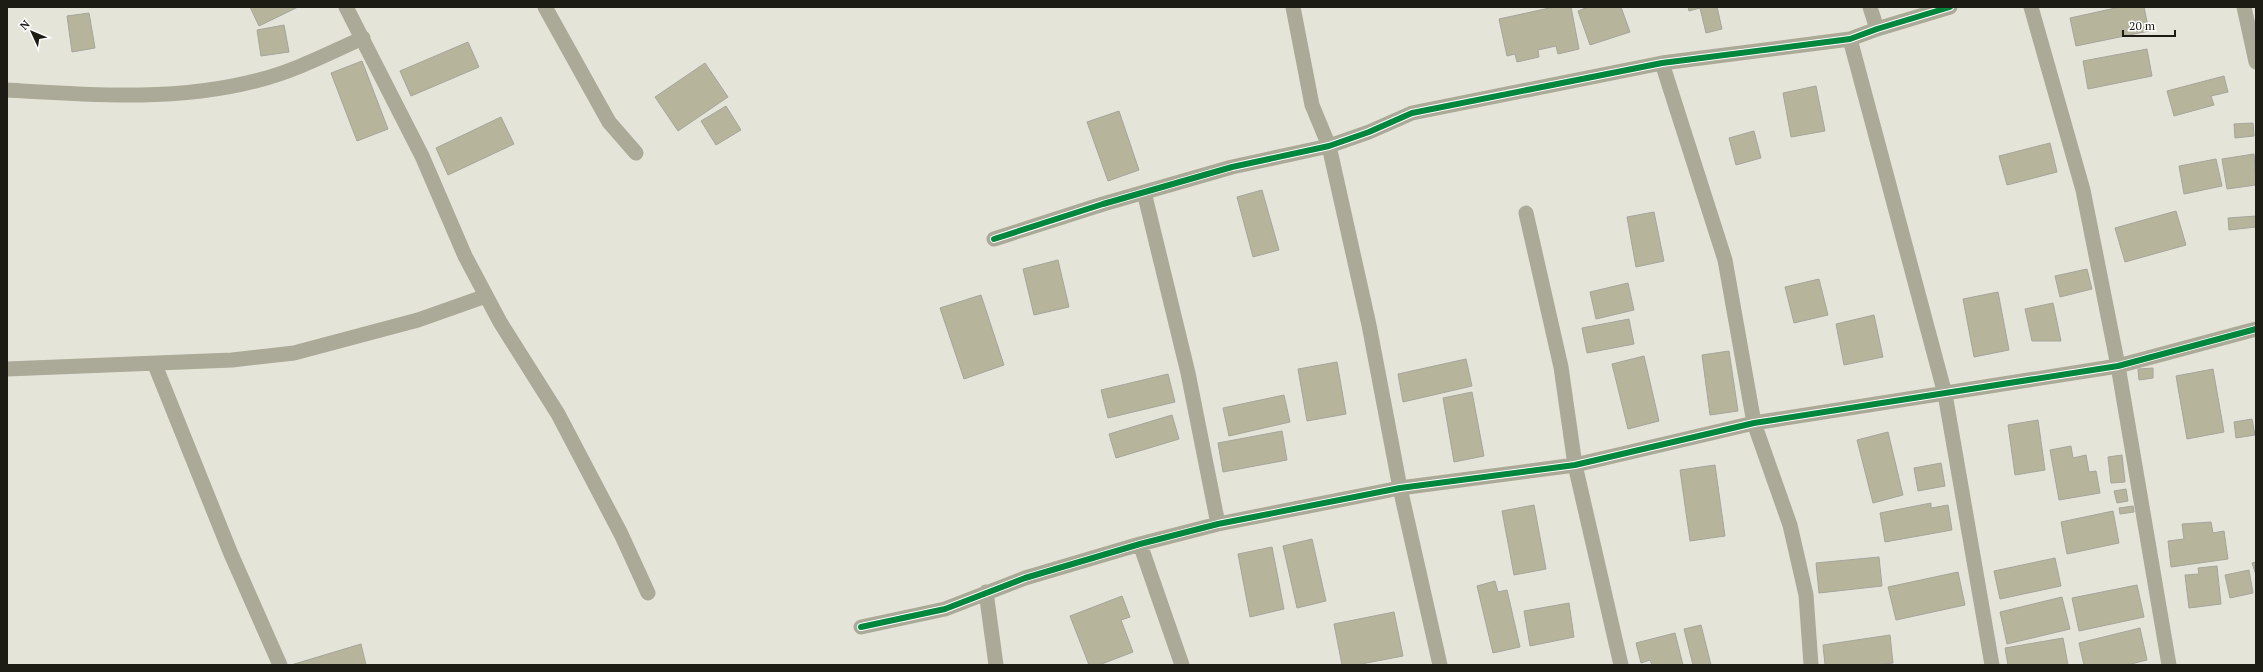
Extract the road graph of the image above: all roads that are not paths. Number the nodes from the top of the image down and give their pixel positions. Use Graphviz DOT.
graph roads {
  1 [pos="346,7"];
  2 [pos="545,7"];
  3 [pos="1293,7"];
  4 [pos="1870,7"];
  5 [pos="1950,7"];
  6 [pos="2031,7"];
  7 [pos="2244,7"];
  8 [pos="1877,29"];
  9 [pos="363,38"];
  10 [pos="1850,39"];
  11 [pos="2256,62"];
  12 [pos="1662,63"];
  13 [pos="7,90"];
  14 [pos="1329,146"];
  15 [pos="636,152"];
  16 [pos="1144,192"];
  17 [pos="1526,213"];
  18 [pos="994,239"];
  19 [pos="486,296"];
  20 [pos="2256,329"];
  21 [pos="155,365"];
  22 [pos="2118,366"];
  23 [pos="7,369"];
  24 [pos="1945,394"];
  25 [pos="1754,423"];
  26 [pos="1575,465"];
  27 [pos="1400,488"];
  28 [pos="1218,524"];
  29 [pos="1140,544"];
  30 [pos="986,592"];
  31 [pos="648,593"];
  32 [pos="861,627"];
  33 [pos="280,665"];
  34 [pos="996,665"];
  35 [pos="1182,665"];
  36 [pos="1440,665"];
  37 [pos="1621,665"];
  38 [pos="1811,665"];
  39 [pos="1992,665"];
  40 [pos="2168,665"];
  1 -- 9 [label="street"];
  2 -- 15 [label="street"];
  3 -- 14 [label="street"];
  4 -- 8 [label="street"];
  5 -- 8 [label="street"];
  6 -- 22 [label="street"];
  7 -- 11 [label="street"];
  8 -- 10 [label="street"];
  9 -- 13 [label="street"];
  9 -- 19 [label="street"];
  10 -- 12 [label="street"];
  10 -- 24 [label="street"];
  12 -- 14 [label="street"];
  12 -- 25 [label="street"];
  14 -- 16 [label="street"];
  14 -- 27 [label="street"];
  16 -- 18 [label="street"];
  16 -- 28 [label="street"];
  17 -- 26 [label="street"];
  19 -- 21 [label="street"];
  19 -- 31 [label="street"];
  20 -- 22 [label="street"];
  21 -- 23 [label="street"];
  21 -- 33 [label="street"];
  22 -- 24 [label="street"];
  22 -- 40 [label="street"];
  24 -- 25 [label="street"];
  24 -- 39 [label="street"];
  25 -- 26 [label="street"];
  25 -- 38 [label="street"];
  26 -- 27 [label="street"];
  26 -- 37 [label="street"];
  27 -- 28 [label="street"];
  27 -- 36 [label="street"];
  28 -- 29 [label="street"];
  29 -- 30 [label="street"];
  29 -- 35 [label="street"];
  30 -- 32 [label="street"];
  30 -- 34 [label="street"];
}
